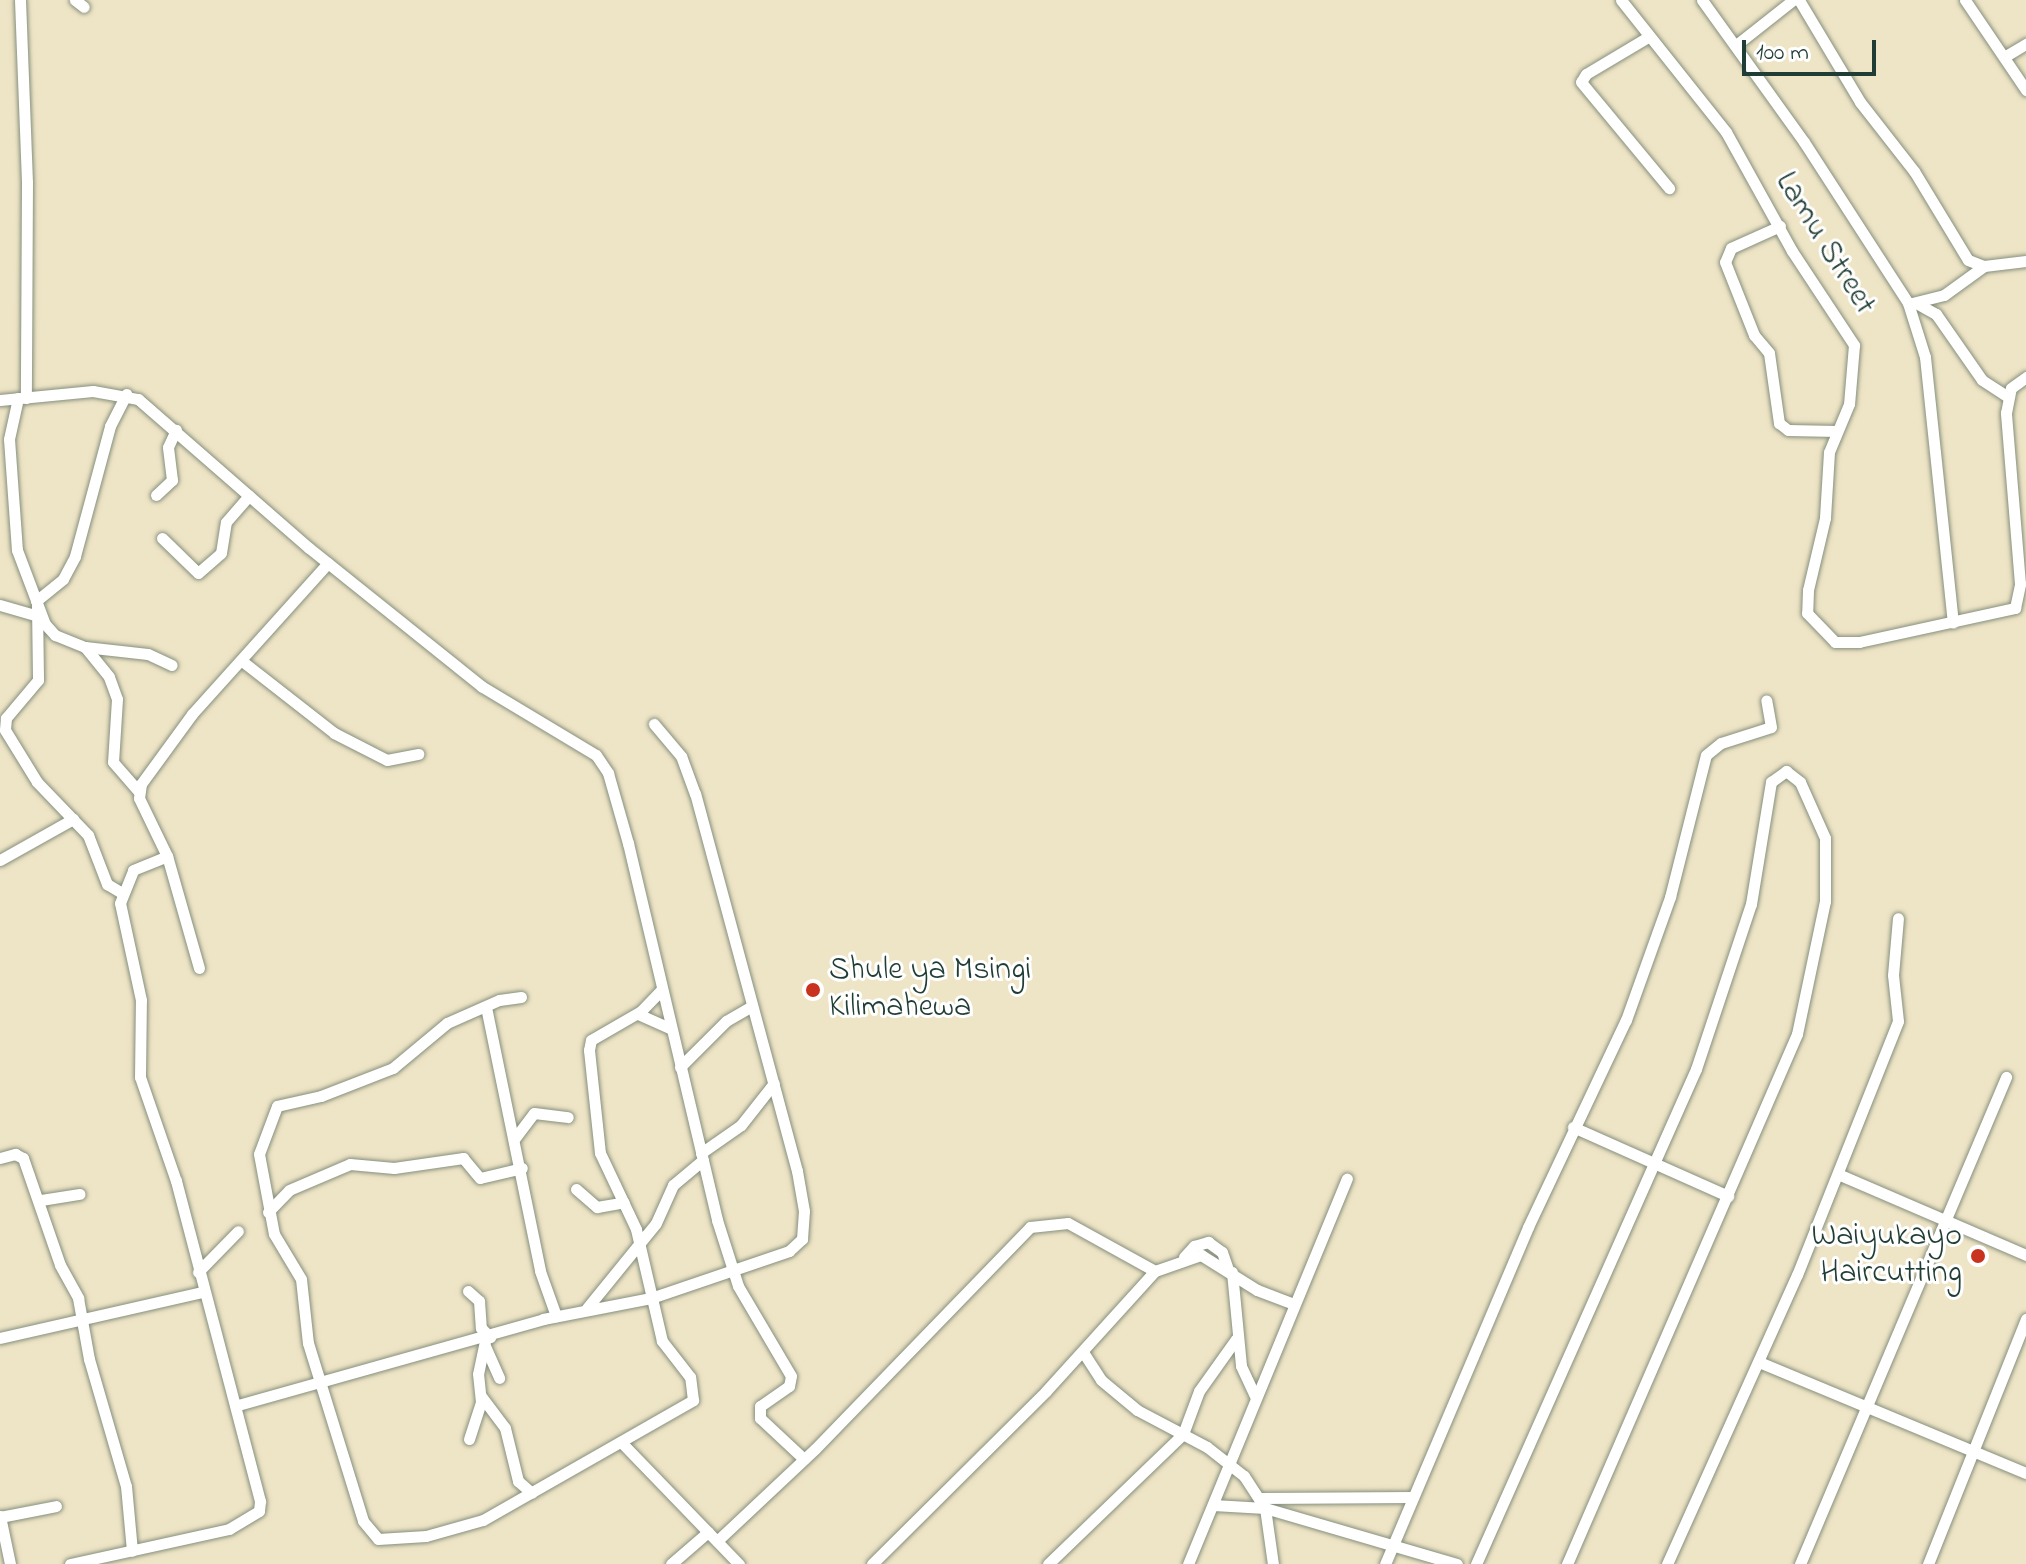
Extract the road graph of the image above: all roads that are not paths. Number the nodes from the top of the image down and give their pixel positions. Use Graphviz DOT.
graph roads {
  1 [pos="20,0"];
  2 [pos="1621,0"];
  3 [pos="1702,0"];
  4 [pos="1793,0"];
  5 [pos="1799,0"];
  6 [pos="1965,0"];
  7 [pos="1648,37"];
  8 [pos="2026,44"];
  9 [pos="1736,45"];
  10 [pos="2004,57"];
  11 [pos="2026,90"];
  12 [pos="1669,188"];
  13 [pos="1780,226"];
  14 [pos="2025,259"];
  15 [pos="1984,266"];
  16 [pos="1912,303"];
  17 [pos="2026,377"];
  18 [pos="126,394"];
  19 [pos="2008,397"];
  20 [pos="22,398"];
  21 [pos="0,400"];
  22 [pos="176,430"];
  23 [pos="1837,431"];
  24 [pos="156,495"];
  25 [pos="249,496"];
  26 [pos="162,538"];
  27 [pos="328,563"];
  28 [pos="0,605"];
  29 [pos="36,607"];
  30 [pos="1953,623"];
  31 [pos="85,647"];
  32 [pos="242,661"];
  33 [pos="172,665"];
  34 [pos="1766,700"];
  35 [pos="654,724"];
  36 [pos="418,754"];
  37 [pos="139,792"];
  38 [pos="73,819"];
  39 [pos="167,856"];
  40 [pos="0,860"];
  41 [pos="122,893"];
  42 [pos="1898,918"];
  43 [pos="199,968"];
  44 [pos="661,990"];
  45 [pos="521,997"];
  46 [pos="752,1006"];
  47 [pos="486,1007"];
  48 [pos="638,1014"];
  49 [pos="670,1028"];
  50 [pos="680,1067"];
  51 [pos="2006,1077"];
  52 [pos="774,1083"];
  53 [pos="568,1117"];
  54 [pos="1573,1127"];
  55 [pos="515,1138"];
  56 [pos="702,1157"];
  57 [pos="0,1158"];
  58 [pos="1651,1163"];
  59 [pos="522,1168"];
  60 [pos="1838,1174"];
  61 [pos="1347,1178"];
  62 [pos="576,1189"];
  63 [pos="80,1194"];
  64 [pos="1728,1196"];
  65 [pos="41,1200"];
  66 [pos="624,1202"];
  67 [pos="268,1212"];
  68 [pos="1948,1222"];
  69 [pos="238,1231"];
  70 [pos="638,1246"];
  71 [pos="2026,1255"];
  72 [pos="733,1270"];
  73 [pos="1155,1271"];
  74 [pos="1230,1271"];
  75 [pos="198,1272"];
  76 [pos="468,1291"];
  77 [pos="203,1292"];
  78 [pos="651,1298"];
  79 [pos="1293,1304"];
  80 [pos="587,1308"];
  81 [pos="556,1316"];
  82 [pos="83,1319"];
  83 [pos="2026,1319"];
  84 [pos="0,1338"];
  85 [pos="1236,1339"];
  86 [pos="487,1341"];
  87 [pos="1083,1352"];
  88 [pos="1759,1362"];
  89 [pos="499,1378"];
  90 [pos="323,1384"];
  91 [pos="481,1396"];
  92 [pos="1256,1398"];
  93 [pos="238,1405"];
  94 [pos="1868,1409"];
  95 [pos="1183,1434"];
  96 [pos="469,1439"];
  97 [pos="621,1442"];
  98 [pos="1975,1454"];
  99 [pos="804,1459"];
  100 [pos="1230,1465"];
  101 [pos="2026,1473"];
  102 [pos="532,1493"];
  103 [pos="1413,1497"];
  104 [pos="1263,1503"];
  105 [pos="1213,1505"];
  106 [pos="56,1506"];
  107 [pos="0,1516"];
  108 [pos="708,1532"];
  109 [pos="717,1541"];
  110 [pos="1392,1545"];
  111 [pos="132,1551"];
  112 [pos="100,1561"];
  113 [pos="10,1564"];
  114 [pos="70,1564"];
  115 [pos="671,1564"];
  116 [pos="739,1564"];
  117 [pos="872,1564"];
  118 [pos="1048,1564"];
  119 [pos="1188,1564"];
  120 [pos="1273,1564"];
  121 [pos="1385,1564"];
  122 [pos="1457,1564"];
  123 [pos="1476,1564"];
  124 [pos="1567,1564"];
  125 [pos="1667,1564"];
  126 [pos="1800,1564"];
  127 [pos="1928,1564"];
  1 -- 20 [label="street"];
  2 -- 7 [label="street, Lamu Street"];
  3 -- 9 [label="street"];
  4 -- 9 [label="street"];
  5 -- 15 [label="street"];
  6 -- 10 [label="street"];
  7 -- 12 [label="street"];
  7 -- 13 [label="street, Lamu Street"];
  8 -- 10 [label="street"];
  9 -- 16 [label="street"];
  10 -- 11 [label="street"];
  13 -- 23 [label="street, Lamu Street"];
  13 -- 23 [label="street"];
  14 -- 15 [label="street"];
  15 -- 16 [label="street"];
  16 -- 19 [label="street"];
  16 -- 30 [label="street"];
  17 -- 19 [label="street"];
  18 -- 20 [label="street"];
  18 -- 22 [label="street"];
  18 -- 29 [label="street"];
  19 -- 30 [label="street, Lamu Street"];
  20 -- 21 [label="street"];
  20 -- 29 [label="street"];
  22 -- 24 [label="street"];
  22 -- 25 [label="street"];
  23 -- 30 [label="street, Lamu Street"];
  25 -- 26 [label="street"];
  25 -- 27 [label="street"];
  27 -- 32 [label="street"];
  27 -- 44 [label="street"];
  28 -- 29 [label="street"];
  29 -- 31 [label="street"];
  29 -- 38 [label="street"];
  31 -- 33 [label="street"];
  31 -- 37 [label="street"];
  32 -- 36 [label="street"];
  32 -- 37 [label="street"];
  34 -- 54 [label="street"];
  35 -- 46 [label="street"];
  37 -- 39 [label="street"];
  38 -- 40 [label="street"];
  38 -- 41 [label="street"];
  39 -- 41 [label="street"];
  39 -- 43 [label="street"];
  41 -- 75 [label="street"];
  42 -- 60 [label="street"];
  44 -- 48 [label="street"];
  44 -- 49 [label="street"];
  45 -- 47 [label="street"];
  46 -- 50 [label="street"];
  46 -- 52 [label="street"];
  47 -- 55 [label="street"];
  47 -- 67 [label="street"];
  48 -- 49 [label="street"];
  48 -- 66 [label="street"];
  49 -- 50 [label="street"];
  50 -- 56 [label="street"];
  51 -- 68 [label="street"];
  52 -- 56 [label="street"];
  52 -- 72 [label="street"];
  53 -- 55 [label="street"];
  54 -- 58 [label="street"];
  54 -- 103 [label="street"];
  55 -- 59 [label="street"];
  56 -- 70 [label="street"];
  56 -- 72 [label="street"];
  57 -- 65 [label="street"];
  58 -- 64 [label="street"];
  58 -- 64 [label="street"];
  58 -- 123 [label="street"];
  59 -- 67 [label="street"];
  59 -- 81 [label="street"];
  60 -- 68 [label="street"];
  60 -- 88 [label="street"];
  61 -- 79 [label="street"];
  62 -- 66 [label="street"];
  63 -- 65 [label="street"];
  64 -- 124 [label="street"];
  65 -- 82 [label="street"];
  66 -- 70 [label="street"];
  67 -- 90 [label="street"];
  68 -- 71 [label="street"];
  68 -- 94 [label="street"];
  69 -- 75 [label="street"];
  70 -- 78 [label="street"];
  70 -- 80 [label="street"];
  72 -- 78 [label="street"];
  72 -- 99 [label="street"];
  73 -- 74 [label="street"];
  73 -- 87 [label="street"];
  73 -- 99 [label="street"];
  74 -- 79 [label="street"];
  74 -- 85 [label="street"];
  75 -- 77 [label="street"];
  76 -- 86 [label="street"];
  77 -- 82 [label="street"];
  77 -- 93 [label="street"];
  78 -- 80 [label="street"];
  78 -- 97 [label="street"];
  79 -- 92 [label="street"];
  80 -- 81 [label="street"];
  81 -- 86 [label="street"];
  82 -- 84 [label="street"];
  82 -- 111 [label="street"];
  83 -- 98 [label="street"];
  85 -- 92 [label="street"];
  85 -- 95 [label="street"];
  86 -- 89 [label="street"];
  86 -- 90 [label="street"];
  86 -- 91 [label="street"];
  87 -- 95 [label="street"];
  87 -- 117 [label="street"];
  88 -- 94 [label="street"];
  88 -- 125 [label="street"];
  90 -- 93 [label="street"];
  90 -- 102 [label="street"];
  91 -- 96 [label="street"];
  91 -- 102 [label="street"];
  92 -- 100 [label="street"];
  93 -- 111 [label="street"];
  94 -- 98 [label="street"];
  94 -- 126 [label="street"];
  95 -- 100 [label="street"];
  95 -- 118 [label="street"];
  97 -- 102 [label="street"];
  97 -- 108 [label="street"];
  98 -- 101 [label="street"];
  98 -- 127 [label="street"];
  99 -- 109 [label="street"];
  100 -- 104 [label="street"];
  100 -- 105 [label="street"];
  103 -- 104 [label="street"];
  103 -- 110 [label="street"];
  104 -- 105 [label="street"];
  104 -- 110 [label="street"];
  104 -- 120 [label="street"];
  105 -- 119 [label="street"];
  106 -- 107 [label="street"];
  107 -- 113 [label="street"];
  108 -- 109 [label="street"];
  108 -- 115 [label="street"];
  109 -- 116 [label="street"];
  110 -- 121 [label="street"];
  110 -- 122 [label="street"];
  111 -- 112 [label="street"];
  112 -- 114 [label="street"];
}
